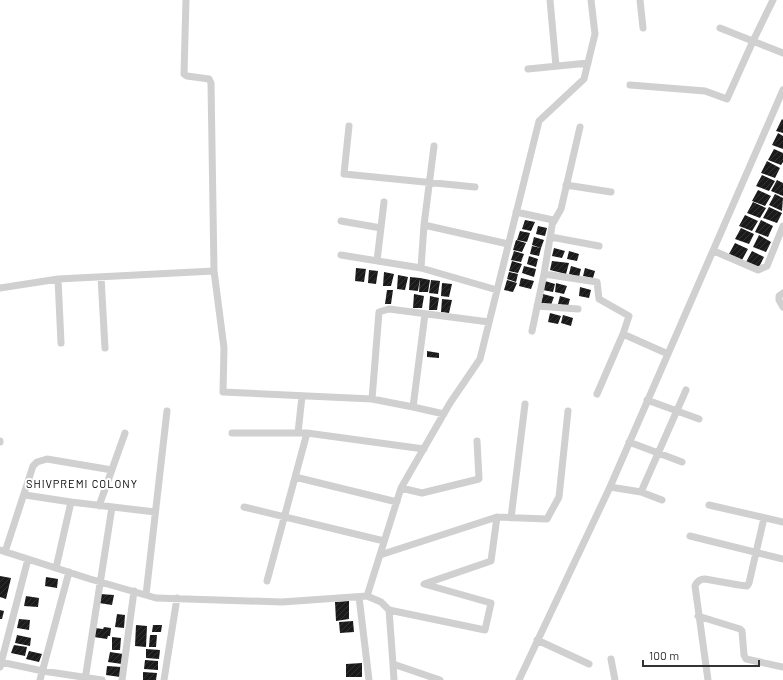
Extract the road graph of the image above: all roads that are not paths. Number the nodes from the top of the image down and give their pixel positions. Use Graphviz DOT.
graph roads {
  1 [pos="186,0"];
  2 [pos="550,0"];
  3 [pos="591,0"];
  4 [pos="640,0"];
  5 [pos="772,0"];
  6 [pos="643,28"];
  7 [pos="720,28"];
  8 [pos="753,41"];
  9 [pos="783,53"];
  10 [pos="588,63"];
  11 [pos="556,66"];
  12 [pos="528,69"];
  13 [pos="630,85"];
  14 [pos="783,90"];
  15 [pos="349,126"];
  16 [pos="580,127"];
  17 [pos="434,146"];
  18 [pos="430,182"];
  19 [pos="566,185"];
  20 [pos="475,188"];
  21 [pos="610,192"];
  22 [pos="384,202"];
  23 [pos="516,212"];
  24 [pos="341,221"];
  25 [pos="553,223"];
  26 [pos="424,225"];
  27 [pos="783,226"];
  28 [pos="381,228"];
  29 [pos="550,236"];
  30 [pos="508,244"];
  31 [pos="599,246"];
  32 [pos="714,251"];
  33 [pos="341,255"];
  34 [pos="377,261"];
  35 [pos="421,268"];
  36 [pos="214,271"];
  37 [pos="544,274"];
  38 [pos="101,277"];
  39 [pos="58,279"];
  40 [pos="0,288"];
  41 [pos="497,290"];
  42 [pos="783,293"];
  43 [pos="537,306"];
  44 [pos="783,307"];
  45 [pos="578,309"];
  46 [pos="425,314"];
  47 [pos="489,322"];
  48 [pos="532,331"];
  49 [pos="623,334"];
  50 [pos="61,343"];
  51 [pos="105,348"];
  52 [pos="668,354"];
  53 [pos="686,390"];
  54 [pos="597,394"];
  55 [pos="302,396"];
  56 [pos="372,399"];
  57 [pos="648,400"];
  58 [pos="525,404"];
  59 [pos="413,407"];
  60 [pos="168,410"];
  61 [pos="568,411"];
  62 [pos="676,411"];
  63 [pos="444,414"];
  64 [pos="699,419"];
  65 [pos="125,433"];
  66 [pos="232,433"];
  67 [pos="298,433"];
  68 [pos="307,433"];
  69 [pos="477,442"];
  70 [pos="629,442"];
  71 [pos="424,448"];
  72 [pos="658,453"];
  73 [pos="682,462"];
  74 [pos="112,470"];
  75 [pos="295,477"];
  76 [pos="610,487"];
  77 [pos="401,488"];
  78 [pos="641,492"];
  79 [pos="25,495"];
  80 [pos="662,500"];
  81 [pos="71,502"];
  82 [pos="397,502"];
  83 [pos="709,505"];
  84 [pos="99,506"];
  85 [pos="112,507"];
  86 [pos="244,507"];
  87 [pos="155,512"];
  88 [pos="284,517"];
  89 [pos="496,517"];
  90 [pos="511,518"];
  91 [pos="764,518"];
  92 [pos="783,522"];
  93 [pos="690,536"];
  94 [pos="384,541"];
  95 [pos="3,551"];
  96 [pos="757,552"];
  97 [pos="380,555"];
  98 [pos="28,559"];
  99 [pos="783,559"];
  100 [pos="56,568"];
  101 [pos="69,572"];
  102 [pos="267,581"];
  103 [pos="100,582"];
  104 [pos="134,591"];
  105 [pos="146,595"];
  106 [pos="367,596"];
  107 [pos="359,597"];
  108 [pos="177,598"];
  109 [pos="389,610"];
  110 [pos="698,616"];
  111 [pos="537,640"];
  112 [pos="611,659"];
  113 [pos="0,664"];
  114 [pos="393,664"];
  115 [pos="589,664"];
  116 [pos="783,667"];
  117 [pos="43,671"];
  118 [pos="85,679"];
  119 [pos="40,680"];
  120 [pos="102,680"];
  121 [pos="122,680"];
  122 [pos="164,680"];
  123 [pos="369,680"];
  124 [pos="394,680"];
  125 [pos="440,680"];
  126 [pos="519,680"];
  127 [pos="615,680"];
  128 [pos="708,680"];
  1 -- 36 [label="street"];
  2 -- 11 [label="street"];
  3 -- 10 [label="street"];
  4 -- 6 [label="street"];
  5 -- 8 [label="street"];
  7 -- 8 [label="street"];
  8 -- 9 [label="street"];
  8 -- 13 [label="street"];
  10 -- 11 [label="street"];
  10 -- 23 [label="street"];
  11 -- 12 [label="street"];
  14 -- 32 [label="street"];
  15 -- 18 [label="street"];
  16 -- 19 [label="street"];
  17 -- 18 [label="street"];
  18 -- 20 [label="street"];
  18 -- 26 [label="street"];
  19 -- 21 [label="street"];
  19 -- 25 [label="street"];
  22 -- 28 [label="street"];
  23 -- 25 [label="street"];
  23 -- 30 [label="street"];
  24 -- 28 [label="street"];
  25 -- 29 [label="street"];
  26 -- 30 [label="street"];
  26 -- 35 [label="street"];
  27 -- 32 [label="street"];
  28 -- 34 [label="street"];
  29 -- 31 [label="street"];
  29 -- 37 [label="street"];
  30 -- 41 [label="street"];
  32 -- 52 [label="street"];
  33 -- 34 [label="street"];
  34 -- 35 [label="street"];
  35 -- 41 [label="street"];
  36 -- 38 [label="street"];
  36 -- 55 [label="street"];
  37 -- 43 [label="street"];
  37 -- 49 [label="street"];
  38 -- 39 [label="street"];
  38 -- 51 [label="street"];
  39 -- 40 [label="street"];
  39 -- 50 [label="street"];
  41 -- 47 [label="street"];
  42 -- 44 [label="street"];
  43 -- 45 [label="street"];
  43 -- 48 [label="street"];
  46 -- 47 [label="street"];
  46 -- 56 [label="street"];
  46 -- 59 [label="street"];
  47 -- 63 [label="street"];
  49 -- 52 [label="street"];
  49 -- 54 [label="street"];
  52 -- 57 [label="street"];
  53 -- 62 [label="street"];
  55 -- 56 [label="street"];
  55 -- 67 [label="street"];
  56 -- 59 [label="street"];
  57 -- 62 [label="street"];
  57 -- 70 [label="street"];
  58 -- 90 [label="street"];
  59 -- 63 [label="street"];
  60 -- 87 [label="street"];
  61 -- 90 [label="street"];
  62 -- 64 [label="street"];
  62 -- 72 [label="street"];
  63 -- 71 [label="street"];
  65 -- 74 [label="street"];
  66 -- 67 [label="street"];
  67 -- 68 [label="street"];
  68 -- 71 [label="street"];
  68 -- 75 [label="street"];
  69 -- 77 [label="street"];
  70 -- 72 [label="street"];
  70 -- 76 [label="street"];
  71 -- 77 [label="street"];
  72 -- 73 [label="street"];
  72 -- 78 [label="street"];
  74 -- 79 [label="street"];
  74 -- 84 [label="street"];
  75 -- 82 [label="street"];
  75 -- 88 [label="street"];
  76 -- 78 [label="street"];
  76 -- 111 [label="street"];
  77 -- 82 [label="street"];
  78 -- 80 [label="street"];
  79 -- 81 [label="street"];
  79 -- 95 [label="street"];
  81 -- 84 [label="street"];
  81 -- 100 [label="street"];
  82 -- 94 [label="street"];
  83 -- 91 [label="street"];
  84 -- 85 [label="street"];
  85 -- 87 [label="street"];
  85 -- 103 [label="street"];
  86 -- 88 [label="street"];
  87 -- 105 [label="street"];
  88 -- 94 [label="street"];
  88 -- 102 [label="street"];
  89 -- 90 [label="street"];
  89 -- 97 [label="street"];
  89 -- 109 [label="street"];
  91 -- 92 [label="street"];
  91 -- 96 [label="street"];
  93 -- 96 [label="street"];
  94 -- 97 [label="street"];
  95 -- 98 [label="street"];
  96 -- 99 [label="street"];
  96 -- 110 [label="street"];
  97 -- 106 [label="street"];
  98 -- 100 [label="street"];
  98 -- 113 [label="street"];
  100 -- 101 [label="street"];
  101 -- 103 [label="street"];
  101 -- 117 [label="street"];
  103 -- 104 [label="street"];
  103 -- 118 [label="street"];
  104 -- 105 [label="street"];
  104 -- 121 [label="street"];
  105 -- 108 [label="street"];
  106 -- 107 [label="street"];
  106 -- 109 [label="street"];
  107 -- 108 [label="street"];
  107 -- 123 [label="street"];
  108 -- 122 [label="street"];
  109 -- 114 [label="street"];
  110 -- 116 [label="street"];
  110 -- 128 [label="street"];
  111 -- 115 [label="street"];
  111 -- 126 [label="street"];
  112 -- 127 [label="street"];
  113 -- 117 [label="street"];
  114 -- 124 [label="street"];
  114 -- 125 [label="street"];
  117 -- 118 [label="street"];
  117 -- 119 [label="street"];
  118 -- 120 [label="street"];
}
